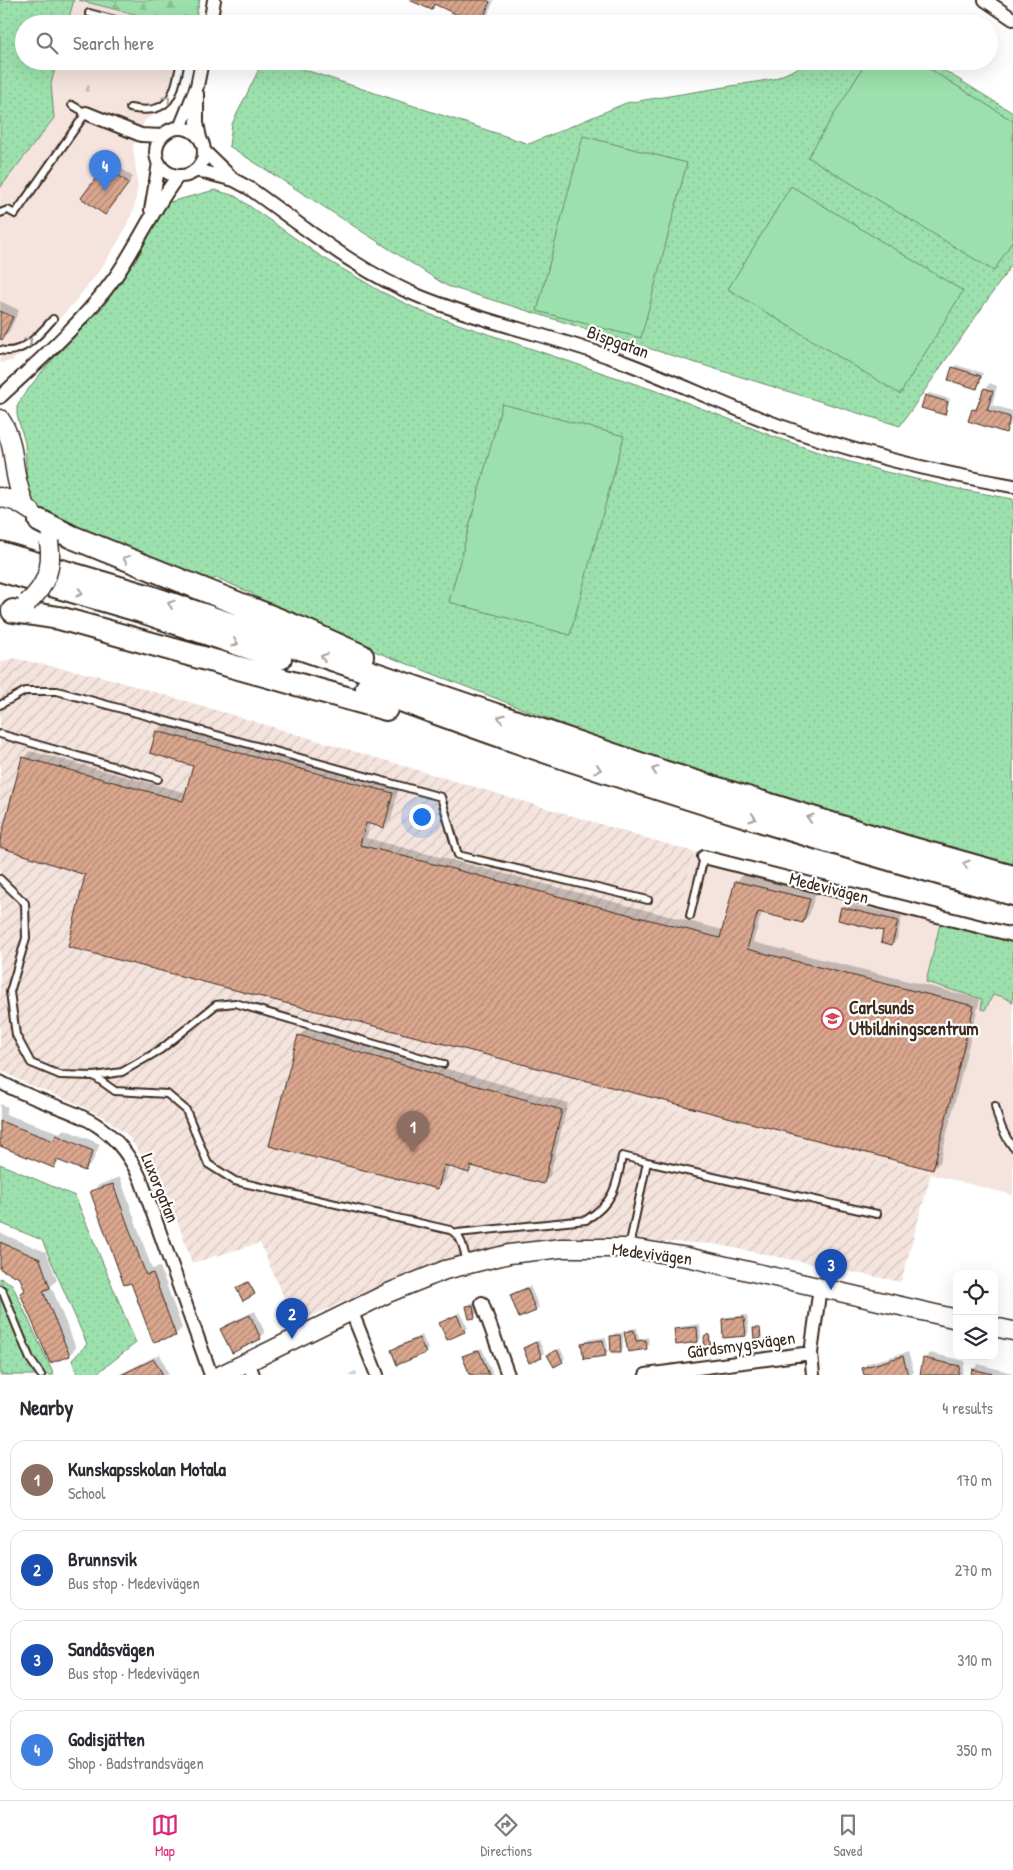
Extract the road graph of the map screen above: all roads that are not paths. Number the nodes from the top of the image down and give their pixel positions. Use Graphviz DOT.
graph roads {
  1 [pos="214,0"];
  2 [pos="985,0"];
  3 [pos="89,13"];
  4 [pos="96,15"];
  5 [pos="212,15"];
  6 [pos="1013,19"];
  7 [pos="179,70"];
  8 [pos="200,70"];
  9 [pos="197,86"];
  10 [pos="72,105"];
  11 [pos="130,108"];
  12 [pos="86,113"];
  13 [pos="180,128"];
  14 [pos="142,136"];
  15 [pos="162,136"];
  16 [pos="200,138"];
  17 [pos="204,151"];
  18 [pos="158,157"];
  19 [pos="196,170"];
  20 [pos="178,176"];
  21 [pos="234,180"];
  22 [pos="0,213"];
  23 [pos="149,220"];
  24 [pos="53,319"];
  25 [pos="0,350"];
  26 [pos="0,397"];
  27 [pos="0,419"];
  28 [pos="14,461"];
  29 [pos="1013,486"];
  30 [pos="0,487"];
  31 [pos="0,497"];
  32 [pos="33,514"];
  33 [pos="0,553"];
  34 [pos="0,570"];
  35 [pos="13,609"];
  36 [pos="436,696"];
  37 [pos="0,705"];
  38 [pos="0,734"];
  39 [pos="551,754"];
  40 [pos="158,779"];
  41 [pos="704,856"];
  42 [pos="1013,877"];
  43 [pos="0,880"];
  44 [pos="1013,894"];
  45 [pos="648,900"];
  46 [pos="690,916"];
  47 [pos="1013,935"];
  48 [pos="443,1064"];
  49 [pos="94,1076"];
  50 [pos="0,1082"];
  51 [pos="995,1106"];
  52 [pos="1013,1147"];
  53 [pos="647,1162"];
  54 [pos="877,1214"];
  55 [pos="457,1234"];
  56 [pos="629,1248"];
  57 [pos="467,1264"];
  58 [pos="820,1288"];
  59 [pos="0,1289"];
  60 [pos="482,1303"];
  61 [pos="351,1310"];
  62 [pos="953,1318"];
  63 [pos="998,1328"];
  64 [pos="1013,1331"];
  65 [pos="811,1353"];
  66 [pos="251,1368"];
  67 [pos="41,1375"];
  68 [pos="211,1375"];
  69 [pos="221,1375"];
  70 [pos="377,1375"];
  71 [pos="508,1375"];
  72 [pos="646,1375"];
  73 [pos="813,1375"];
  1 -- 5 [label="street"];
  2 -- 6 [label="street"];
  3 -- 4 [label="lane"];
  11 -- 7 [label="lane, one-way"];
  8 -- 9 [label="street"];
  9 -- 13 [label="street"];
  9 -- 16 [label="street"];
  10 -- 12 [label="lane"];
  12 -- 14 [label="street"];
  12 -- 22 [label="lane"];
  13 -- 15 [label="street"];
  13 -- 16 [label="street"];
  14 -- 15 [label="street"];
  14 -- 18 [label="street"];
  15 -- 18 [label="street"];
  16 -- 17 [label="street"];
  17 -- 19 [label="street"];
  17 -- 21 [label="street, Bispgatan"];
  18 -- 20 [label="street"];
  18 -- 23 [label="street"];
  19 -- 20 [label="street"];
  19 -- 21 [label="street, Bispgatan"];
  20 -- 23 [label="street"];
  21 -- 29 [label="street, Bispgatan"];
  23 -- 26 [label="street"];
  25 -- 24 [label="lane, one-way"];
  27 -- 28 [label="street"];
  28 -- 30 [label="street"];
  28 -- 32 [label="street"];
  31 -- 32 [label="street"];
  32 -- 35 [label="street, bridge"];
  36 -- 32 [label="highway, one-way"];
  36 -- 33 [label="highway, one-way"];
  34 -- 39 [label="highway, one-way"];
  35 -- 39 [label="highway"];
  42 -- 36 [label="highway, one-way"];
  37 -- 45 [label="lane"];
  38 -- 40 [label="lane"];
  39 -- 44 [label="highway, one-way"];
  41 -- 46 [label="lane, Medevivägen"];
  41 -- 47 [label="street, Medevivägen"];
  43 -- 49 [label="lane"];
  48 -- 49 [label="lane"];
  49 -- 55 [label="lane"];
  50 -- 68 [label="street, Luxorgatan"];
  51 -- 52 [label="lane"];
  53 -- 54 [label="lane"];
  53 -- 55 [label="lane"];
  53 -- 56 [label="lane"];
  55 -- 57 [label="lane"];
  56 -- 57 [label="street, Medevivägen"];
  56 -- 58 [label="street, Medevivägen"];
  57 -- 61 [label="street, Medevivägen"];
  58 -- 62 [label="street, Medevivägen"];
  58 -- 65 [label="street"];
  59 -- 67 [label="lane"];
  60 -- 71 [label="street"];
  61 -- 66 [label="street, Medevivägen"];
  61 -- 70 [label="street"];
  63 -- 64 [label="street"];
  65 -- 72 [label="street, Gärdsmygsvägen"];
  65 -- 73 [label="street"];
  66 -- 69 [label="street, Medevivägen"];
}
